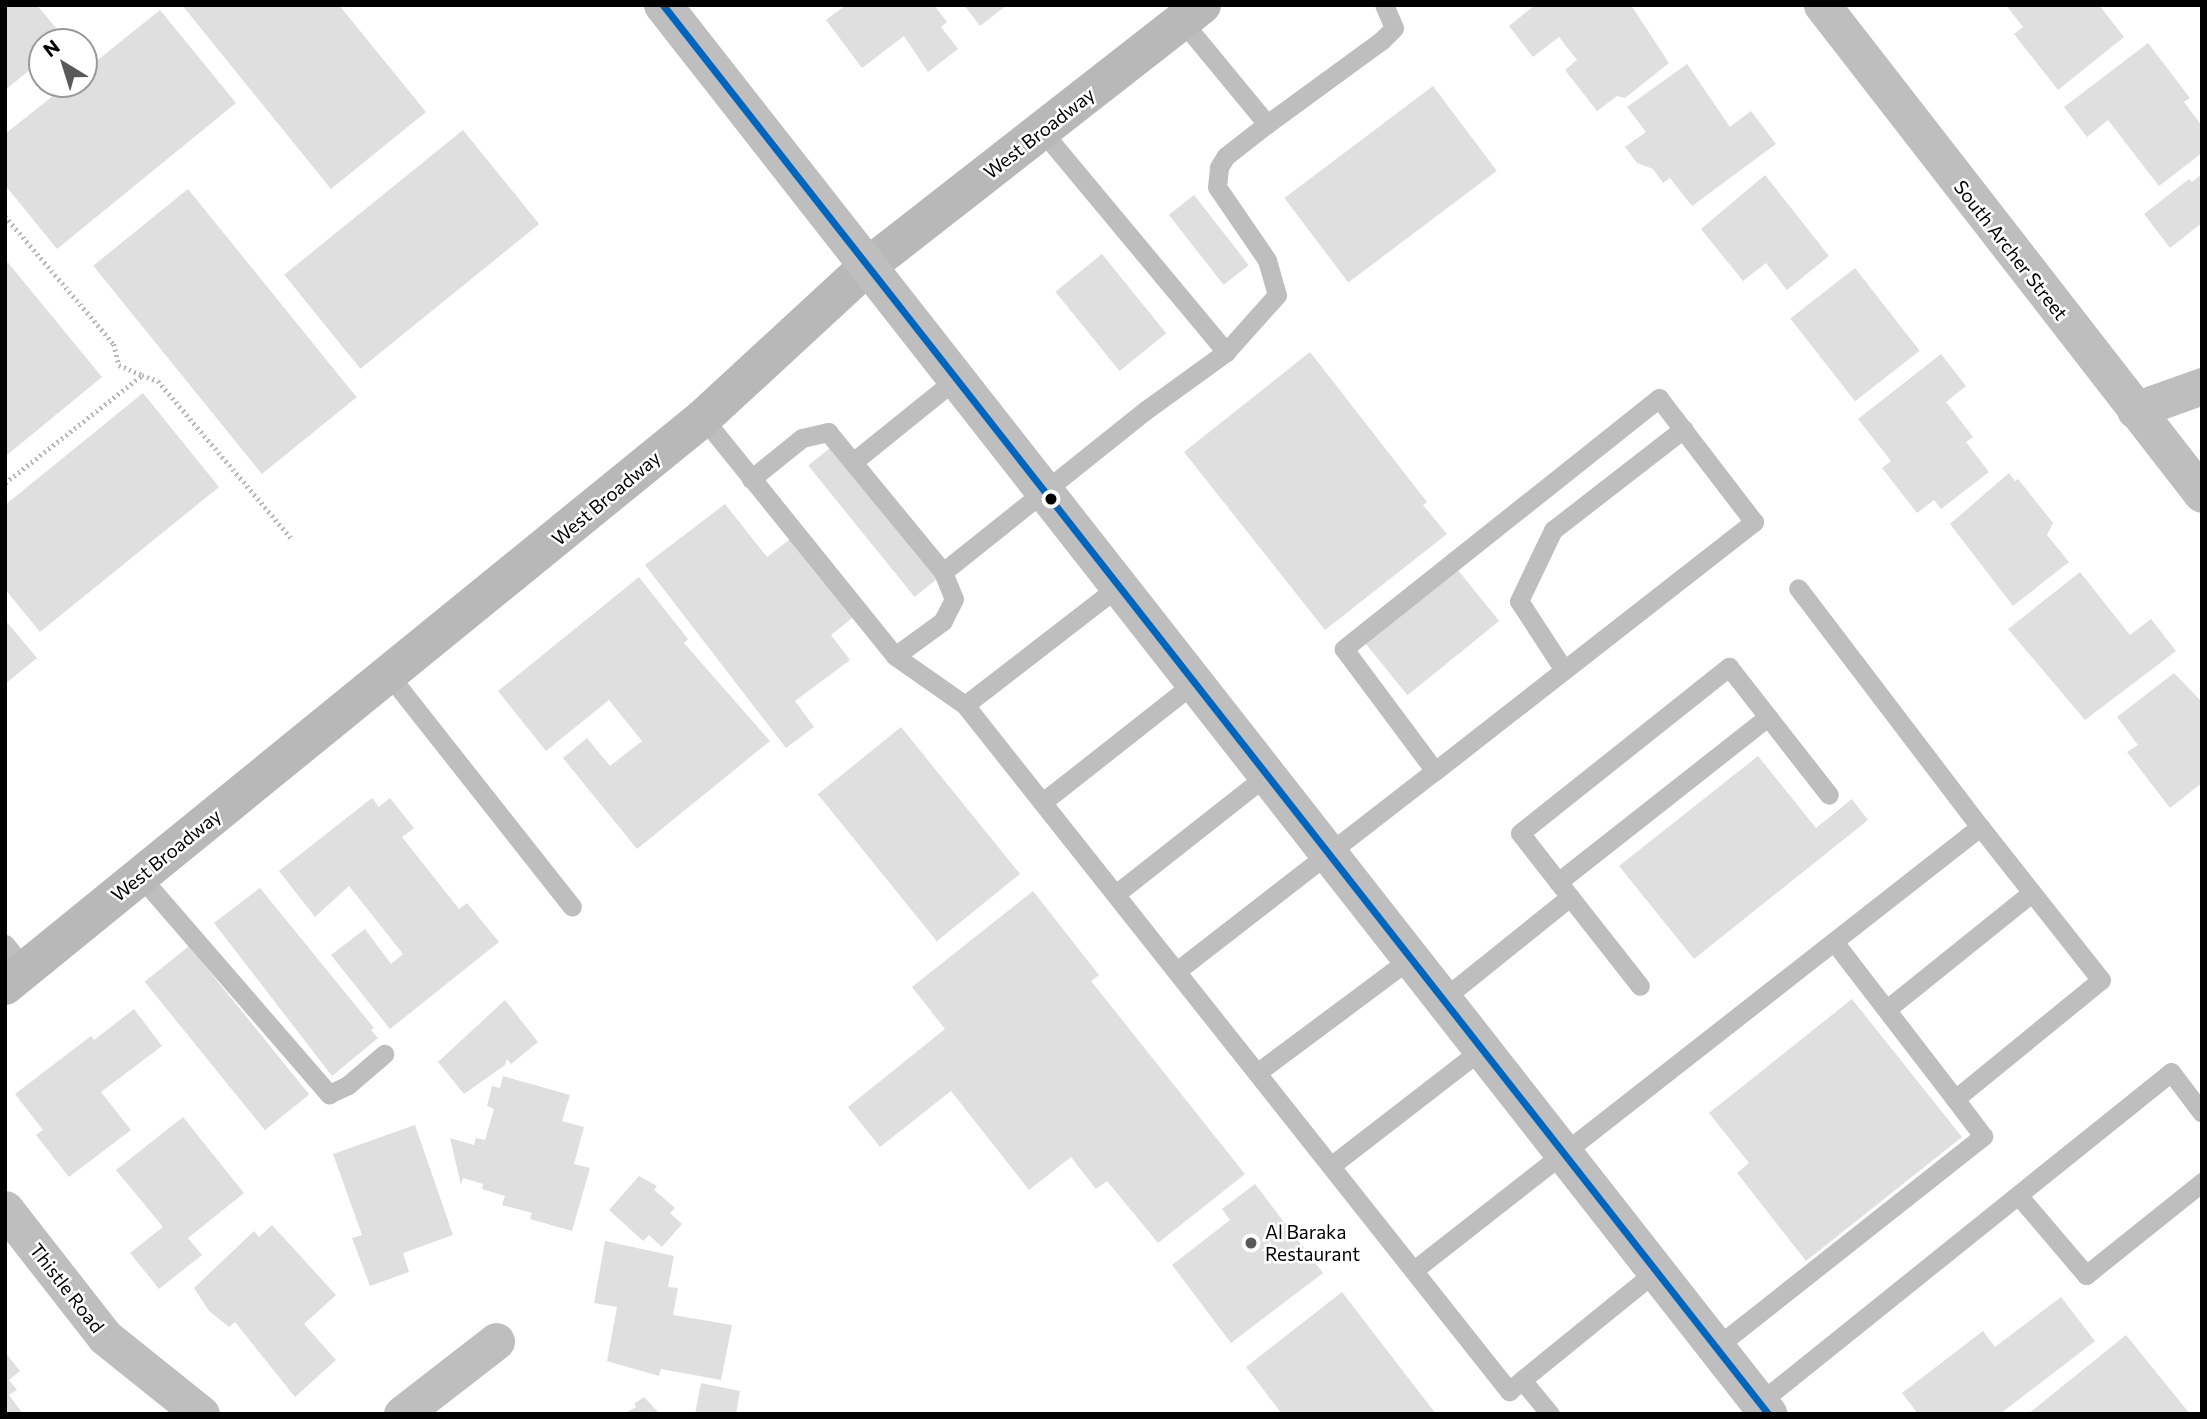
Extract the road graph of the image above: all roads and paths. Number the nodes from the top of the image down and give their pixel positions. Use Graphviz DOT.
graph roads {
  1 [pos="663,5"];
  2 [pos="1384,5"];
  3 [pos="1822,5"];
  4 [pos="1192,13"];
  5 [pos="1267,124"];
  6 [pos="1042,131"];
  7 [pos="5,216"];
  8 [pos="869,266"];
  9 [pos="1226,352"];
  10 [pos="142,375"];
  11 [pos="957,378"];
  12 [pos="2202,386"];
  13 [pos="2135,410"];
  14 [pos="703,418"];
  15 [pos="1683,429"];
  16 [pos="853,462"];
  17 [pos="751,479"];
  18 [pos="5,483"];
  19 [pos="1047,493"];
  20 [pos="2202,494"];
  21 [pos="291,538"];
  22 [pos="943,572"];
  23 [pos="1119,586"];
  24 [pos="1798,588"];
  25 [pos="895,656"];
  26 [pos="1564,670"];
  27 [pos="389,675"];
  28 [pos="1195,682"];
  29 [pos="965,705"];
  30 [pos="1768,717"];
  31 [pos="1435,771"];
  32 [pos="1267,775"];
  33 [pos="1829,795"];
  34 [pos="1044,802"];
  35 [pos="1980,827"];
  36 [pos="1329,853"];
  37 [pos="140,876"];
  38 [pos="1564,890"];
  39 [pos="1117,893"];
  40 [pos="2030,894"];
  41 [pos="572,907"];
  42 [pos="1835,943"];
  43 [pos="1411,958"];
  44 [pos="12,967"];
  45 [pos="1178,970"];
  46 [pos="1640,986"];
  47 [pos="1443,999"];
  48 [pos="1887,1009"];
  49 [pos="1482,1049"];
  50 [pos="384,1054"];
  51 [pos="1258,1072"];
  52 [pos="1955,1099"];
  53 [pos="2202,1113"];
  54 [pos="1566,1155"];
  55 [pos="1332,1165"];
  56 [pos="2202,1182"];
  57 [pos="2018,1195"];
  58 [pos="5,1209"];
  59 [pos="1415,1270"];
  60 [pos="1656,1271"];
  61 [pos="496,1341"];
  62 [pos="1715,1348"];
  63 [pos="1522,1380"];
  64 [pos="1764,1409"];
  65 [pos="201,1414"];
  66 [pos="402,1414"];
  67 [pos="1549,1414"];
  1 -- 8 [label="main road"];
  2 -- 5 [label="lane"];
  3 -- 13 [label="street, South Archer Street"];
  4 -- 5 [label="lane"];
  4 -- 6 [label="main road, West Broadway"];
  5 -- 9 [label="lane"];
  6 -- 8 [label="main road, West Broadway"];
  6 -- 9 [label="lane"];
  7 -- 10 [label="path"];
  8 -- 11 [label="main road"];
  8 -- 14 [label="main road, West Broadway"];
  9 -- 19 [label="lane"];
  10 -- 18 [label="path"];
  10 -- 21 [label="path"];
  11 -- 16 [label="lane"];
  11 -- 19 [label="main road"];
  12 -- 13 [label="street"];
  13 -- 20 [label="street, South Archer Street"];
  14 -- 17 [label="lane"];
  14 -- 27 [label="main road, West Broadway"];
  15 -- 26 [label="lane"];
  15 -- 26 [label="lane"];
  15 -- 31 [label="lane"];
  16 -- 17 [label="lane"];
  16 -- 22 [label="lane"];
  17 -- 25 [label="lane"];
  19 -- 22 [label="lane"];
  19 -- 23 [label="main road"];
  22 -- 25 [label="lane"];
  23 -- 28 [label="main road"];
  23 -- 29 [label="lane"];
  24 -- 35 [label="lane"];
  25 -- 29 [label="lane"];
  26 -- 31 [label="lane"];
  27 -- 37 [label="main road, West Broadway"];
  27 -- 41 [label="lane"];
  28 -- 32 [label="main road"];
  28 -- 34 [label="lane"];
  29 -- 34 [label="lane"];
  30 -- 33 [label="lane"];
  30 -- 38 [label="lane"];
  30 -- 38 [label="lane"];
  31 -- 36 [label="lane"];
  32 -- 36 [label="main road"];
  32 -- 39 [label="lane"];
  34 -- 39 [label="lane"];
  35 -- 40 [label="lane"];
  35 -- 42 [label="lane"];
  36 -- 43 [label="main road"];
  36 -- 45 [label="lane"];
  37 -- 44 [label="main road, West Broadway"];
  37 -- 50 [label="lane"];
  38 -- 46 [label="lane"];
  38 -- 47 [label="lane"];
  39 -- 45 [label="lane"];
  40 -- 48 [label="lane"];
  40 -- 52 [label="lane"];
  42 -- 48 [label="lane"];
  42 -- 54 [label="lane"];
  43 -- 47 [label="main road"];
  43 -- 51 [label="lane"];
  45 -- 51 [label="lane"];
  47 -- 49 [label="main road"];
  48 -- 52 [label="lane"];
  49 -- 54 [label="main road"];
  49 -- 55 [label="lane"];
  51 -- 55 [label="lane"];
  52 -- 62 [label="lane"];
  53 -- 57 [label="lane"];
  54 -- 59 [label="lane"];
  54 -- 60 [label="main road"];
  55 -- 59 [label="lane"];
  56 -- 57 [label="lane"];
  57 -- 64 [label="lane"];
  58 -- 65 [label="street, Thistle Road"];
  59 -- 63 [label="lane"];
  60 -- 62 [label="main road"];
  60 -- 63 [label="lane"];
  61 -- 66 [label="street"];
  62 -- 64 [label="main road"];
  63 -- 67 [label="lane"];
}
